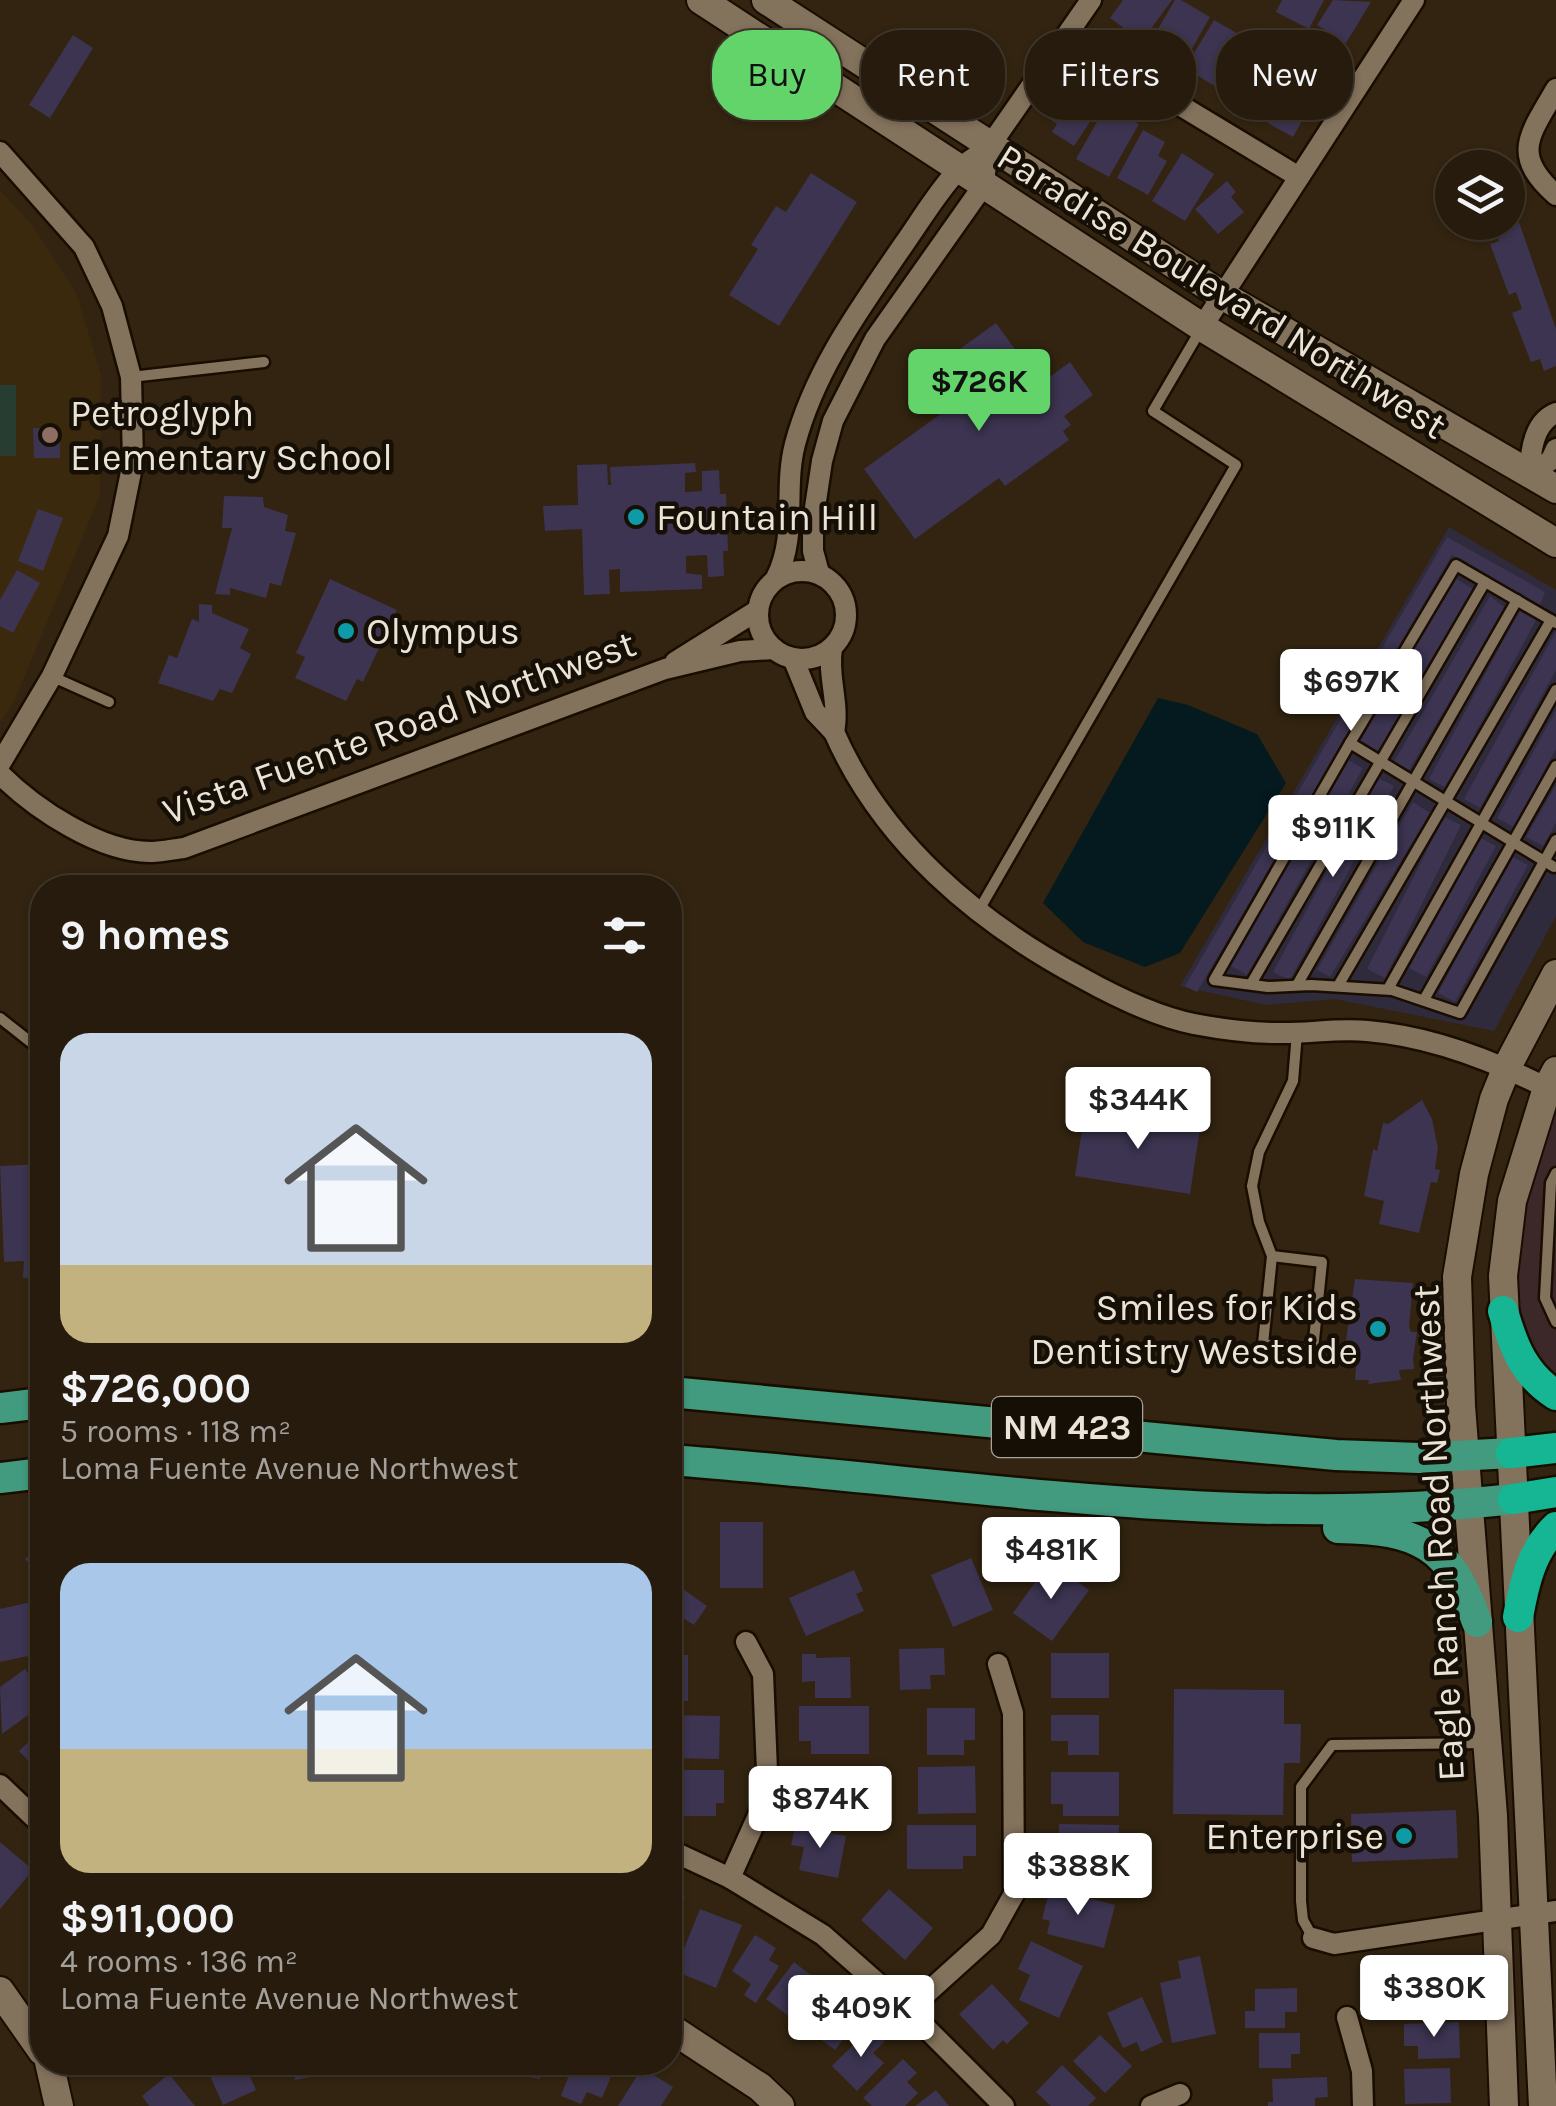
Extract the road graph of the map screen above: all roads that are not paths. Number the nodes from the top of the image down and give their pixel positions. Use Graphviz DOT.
graph roads {
  1 [pos="700,0"];
  2 [pos="766,0"];
  3 [pos="1091,0"];
  4 [pos="1414,0"];
  5 [pos="1072,30"];
  6 [pos="1556,90"];
  7 [pos="1025,97"];
  8 [pos="1196,116"];
  9 [pos="989,147"];
  10 [pos="0,152"];
  11 [pos="959,170"];
  12 [pos="1299,178"];
  13 [pos="983,186"];
  14 [pos="1556,195"];
  15 [pos="1220,294"];
  16 [pos="1202,327"];
  17 [pos="264,362"];
  18 [pos="131,378"];
  19 [pos="1556,412"];
  20 [pos="1556,449"];
  21 [pos="1530,474"];
  22 [pos="1556,490"];
  23 [pos="1509,514"];
  24 [pos="1556,543"];
  25 [pos="819,573"];
  26 [pos="776,578"];
  27 [pos="1486,582"];
  28 [pos="1517,600"];
  29 [pos="758,610"];
  30 [pos="1554,622"];
  31 [pos="832,648"];
  32 [pos="774,649"];
  33 [pos="794,658"];
  34 [pos="664,669"];
  35 [pos="52,676"];
  36 [pos="1556,690"];
  37 [pos="109,702"];
  38 [pos="834,732"];
  39 [pos="1350,743"];
  40 [pos="1380,761"];
  41 [pos="0,764"];
  42 [pos="1556,766"];
  43 [pos="0,774"];
  44 [pos="1412,782"];
  45 [pos="1446,802"];
  46 [pos="1480,822"];
  47 [pos="1556,840"];
  48 [pos="1513,841"];
  49 [pos="1549,864"];
  50 [pos="978,911"];
  51 [pos="1556,974"];
  52 [pos="1251,984"];
  53 [pos="1297,985"];
  54 [pos="1338,986"];
  55 [pos="1388,989"];
  56 [pos="1425,998"];
  57 [pos="0,1018"];
  58 [pos="1297,1032"];
  59 [pos="30,1042"];
  60 [pos="1507,1068"];
  61 [pos="1553,1084"];
  62 [pos="1556,1173"];
  63 [pos="1553,1203"];
  64 [pos="1553,1223"];
  65 [pos="1552,1244"];
  66 [pos="1272,1256"];
  67 [pos="1552,1265"];
  68 [pos="1551,1288"];
  69 [pos="1503,1311"];
  70 [pos="1556,1322"];
  71 [pos="682,1393"];
  72 [pos="1556,1394"];
  73 [pos="30,1405"];
  74 [pos="0,1408"];
  75 [pos="1556,1448"];
  76 [pos="1512,1453"];
  77 [pos="1465,1456"];
  78 [pos="682,1461"];
  79 [pos="30,1474"];
  80 [pos="0,1478"];
  81 [pos="1556,1492"];
  82 [pos="1513,1499"];
  83 [pos="1468,1504"];
  84 [pos="1162,1505"];
  85 [pos="1556,1527"];
  86 [pos="1518,1617"];
  87 [pos="1478,1622"];
  88 [pos="746,1642"];
  89 [pos="998,1664"];
  90 [pos="1487,1743"];
  91 [pos="0,1784"];
  92 [pos="30,1814"];
  93 [pos="682,1856"];
  94 [pos="730,1878"];
  95 [pos="1544,1912"];
  96 [pos="1496,1918"];
  97 [pos="1313,1938"];
  98 [pos="0,1992"];
  99 [pos="908,2010"];
  100 [pos="1347,2017"];
  101 [pos="30,2034"];
  102 [pos="682,2036"];
  103 [pos="52,2075"];
  104 [pos="1180,2094"];
  105 [pos="59,2106"];
  106 [pos="780,2106"];
  107 [pos="1004,2106"];
  108 [pos="1151,2106"];
  109 [pos="1363,2106"];
  110 [pos="1504,2106"];
  111 [pos="1543,2106"];
  1 -- 11 [label="street, Paradise Boulevard Northwest"];
  2 -- 9 [label="street, Paradise Boulevard Northwest"];
  3 -- 5 [label="street"];
  4 -- 12 [label="street"];
  6 -- 14 [label="street"];
  7 -- 9 [label="street"];
  8 -- 12 [label="street"];
  9 -- 11 [label="street"];
  9 -- 13 [label="street"];
  9 -- 15 [label="street, Paradise Boulevard Northwest"];
  10 -- 18 [label="street"];
  11 -- 13 [label="street, Paradise Boulevard Northwest"];
  11 -- 26 [label="street"];
  12 -- 15 [label="street"];
  13 -- 16 [label="street, Paradise Boulevard Northwest"];
  13 -- 25 [label="street"];
  15 -- 16 [label="street"];
  15 -- 21 [label="street, Paradise Boulevard Northwest"];
  16 -- 23 [label="street, Paradise Boulevard Northwest"];
  16 -- 50 [label="lane"];
  17 -- 18 [label="lane"];
  18 -- 35 [label="street"];
  19 -- 21 [label="street"];
  20 -- 21 [label="street"];
  21 -- 22 [label="street, Paradise Boulevard Northwest"];
  21 -- 23 [label="street"];
  23 -- 24 [label="street, Paradise Boulevard Northwest"];
  25 -- 26 [label="street"];
  25 -- 31 [label="street"];
  26 -- 29 [label="street"];
  27 -- 28 [label="lane"];
  27 -- 39 [label="lane"];
  27 -- 40 [label="lane"];
  28 -- 30 [label="lane"];
  28 -- 44 [label="lane"];
  29 -- 32 [label="street"];
  29 -- 34 [label="street, Vista Fuente Road Northwest"];
  30 -- 45 [label="lane"];
  31 -- 33 [label="street"];
  31 -- 38 [label="street"];
  32 -- 33 [label="street"];
  32 -- 34 [label="street, Vista Fuente Road Northwest"];
  33 -- 38 [label="street"];
  34 -- 43 [label="street, Vista Fuente Road Northwest"];
  35 -- 37 [label="lane"];
  35 -- 41 [label="street"];
  36 -- 46 [label="lane"];
  38 -- 50 [label="street"];
  39 -- 40 [label="lane"];
  39 -- 52 [label="lane"];
  40 -- 44 [label="lane"];
  40 -- 52 [label="lane"];
  42 -- 48 [label="lane"];
  44 -- 45 [label="lane"];
  44 -- 53 [label="lane"];
  45 -- 46 [label="lane"];
  45 -- 54 [label="lane"];
  46 -- 48 [label="lane"];
  46 -- 55 [label="lane"];
  47 -- 49 [label="lane"];
  48 -- 49 [label="lane"];
  48 -- 56 [label="lane"];
  49 -- 56 [label="lane"];
  50 -- 58 [label="street"];
  51 -- 60 [label="street, Eagle Ranch Road Northwest"];
  52 -- 53 [label="lane"];
  53 -- 54 [label="lane"];
  54 -- 55 [label="lane"];
  55 -- 56 [label="lane"];
  57 -- 59 [label="lane"];
  58 -- 60 [label="street"];
  58 -- 66 [label="lane"];
  60 -- 61 [label="street"];
  60 -- 77 [label="street, Eagle Ranch Road Northwest"];
  61 -- 69 [label="street, Eagle Ranch Road Northwest"];
  62 -- 63 [label="lane"];
  63 -- 64 [label="lane"];
  64 -- 65 [label="lane"];
  65 -- 67 [label="lane"];
  66 -- 66 [label="lane"];
  67 -- 68 [label="lane"];
  68 -- 70 [label="lane"];
  69 -- 72 [label="highway"];
  69 -- 76 [label="street, Eagle Ranch Road Northwest"];
  71 -- 77 [label="main road, NM 423"];
  73 -- 74 [label="main road"];
  75 -- 76 [label="highway, NM 423"];
  76 -- 77 [label="main road, NM 423"];
  76 -- 82 [label="street, Eagle Ranch Road Northwest"];
  77 -- 83 [label="street, Eagle Ranch Road Northwest"];
  78 -- 84 [label="main road, NM 423"];
  79 -- 80 [label="main road"];
  81 -- 82 [label="highway, NM 423"];
  82 -- 83 [label="main road, NM 423"];
  82 -- 86 [label="street, Eagle Ranch Road Northwest"];
  83 -- 84 [label="main road, NM 423"];
  83 -- 87 [label="street, Eagle Ranch Road Northwest"];
  84 -- 87 [label="main road"];
  85 -- 86 [label="highway"];
  86 -- 95 [label="street, Eagle Ranch Road Northwest"];
  87 -- 90 [label="street, Eagle Ranch Road Northwest"];
  88 -- 94 [label="street"];
  89 -- 99 [label="street"];
  90 -- 96 [label="street, Eagle Ranch Road Northwest"];
  90 -- 97 [label="lane"];
  91 -- 92 [label="street"];
  93 -- 94 [label="street"];
  94 -- 99 [label="street"];
  95 -- 96 [label="street"];
  95 -- 111 [label="street, Eagle Ranch Road Northwest"];
  96 -- 97 [label="street"];
  96 -- 110 [label="street, Eagle Ranch Road Northwest"];
  98 -- 101 [label="street"];
  99 -- 107 [label="street"];
  100 -- 109 [label="street"];
  102 -- 106 [label="street"];
  103 -- 105 [label="street"];
  104 -- 108 [label="street"];
}
